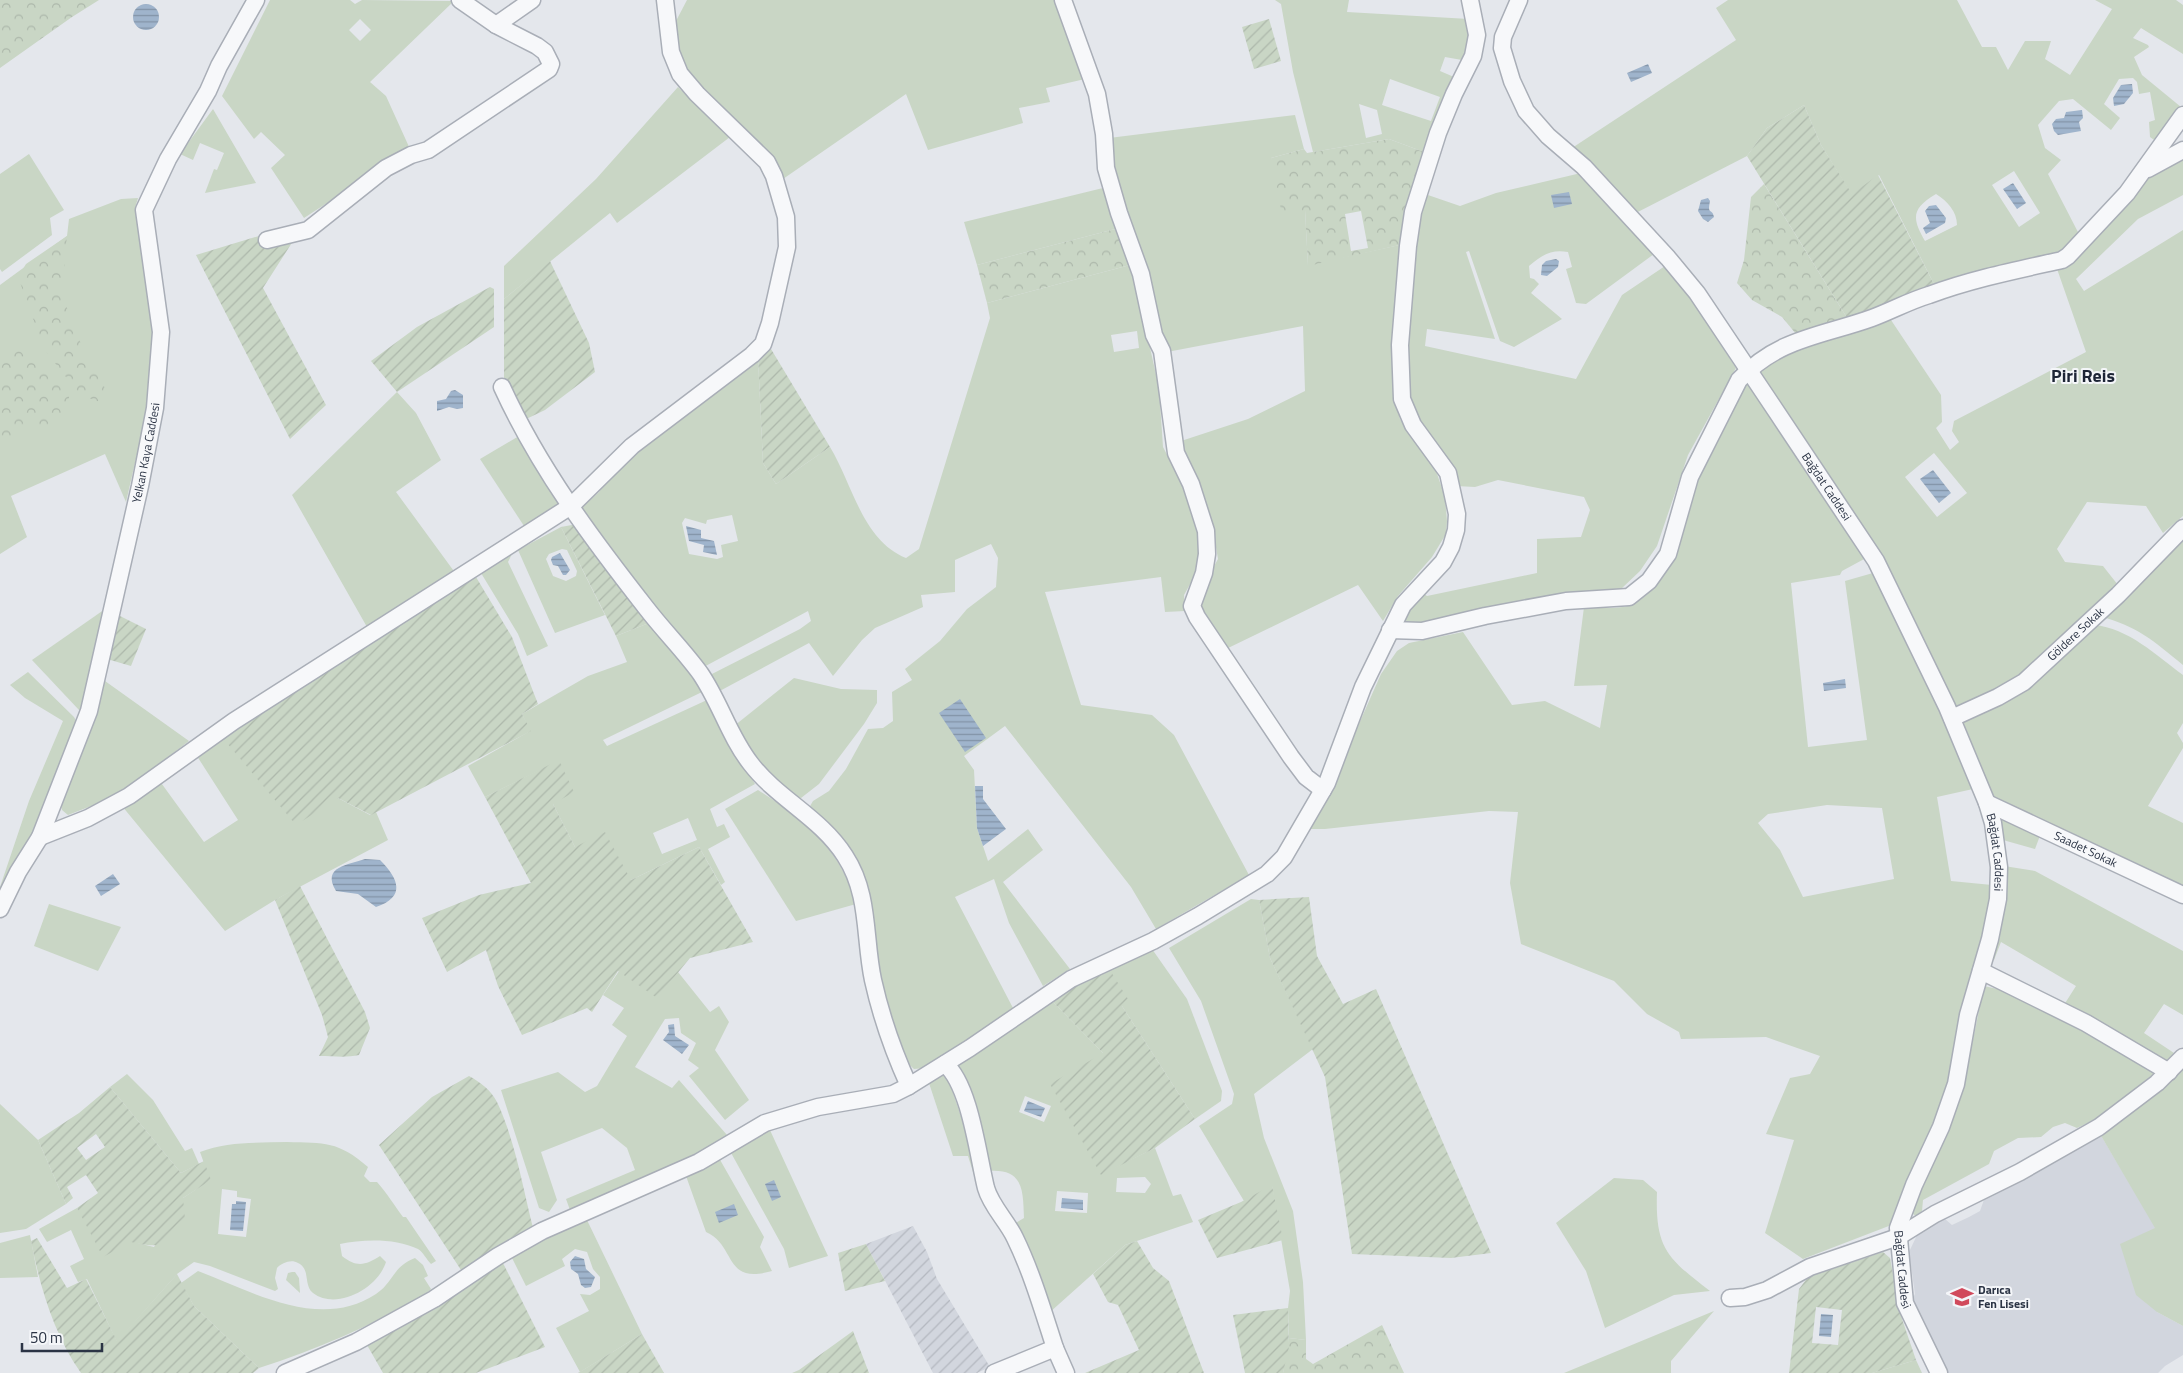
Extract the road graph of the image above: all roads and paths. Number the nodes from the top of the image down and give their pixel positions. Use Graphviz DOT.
graph roads {
  1 [pos="256,0"];
  2 [pos="460,0"];
  3 [pos="532,0"];
  4 [pos="665,0"];
  5 [pos="1063,0"];
  6 [pos="1470,0"];
  7 [pos="1519,0"];
  8 [pos="496,25"];
  9 [pos="1477,36"];
  10 [pos="1502,37"];
  11 [pos="2183,115"];
  12 [pos="2183,150"];
  13 [pos="2143,172"];
  14 [pos="267,240"];
  15 [pos="1747,371"];
  16 [pos="502,388"];
  17 [pos="571,506"];
  18 [pos="2183,528"];
  19 [pos="1390,630"];
  20 [pos="1952,718"];
  21 [pos="1323,790"];
  22 [pos="1988,803"];
  23 [pos="40,837"];
  24 [pos="2183,895"];
  25 [pos="0,909"];
  26 [pos="1981,971"];
  27 [pos="2183,1057"];
  28 [pos="944,1064"];
  29 [pos="2169,1072"];
  30 [pos="909,1086"];
  31 [pos="1898,1237"];
  32 [pos="1730,1298"];
  33 [pos="1056,1348"];
  34 [pos="285,1373"];
  35 [pos="994,1373"];
  36 [pos="1066,1373"];
  37 [pos="1939,1373"];
  1 -- 23 [label="street, Yelkan Kaya Caddesi"];
  2 -- 8 [label="street"];
  3 -- 8 [label="street"];
  4 -- 17 [label="street"];
  5 -- 21 [label="street"];
  6 -- 9 [label="street"];
  7 -- 10 [label="street"];
  8 -- 14 [label="street"];
  9 -- 10 [label="street"];
  9 -- 19 [label="street"];
  10 -- 15 [label="street, Bağdat Caddesi"];
  11 -- 13 [label="street"];
  12 -- 13 [label="street"];
  13 -- 15 [label="street"];
  15 -- 19 [label="street"];
  15 -- 20 [label="street, Bağdat Caddesi"];
  16 -- 17 [label="street"];
  17 -- 23 [label="street"];
  17 -- 30 [label="street"];
  18 -- 20 [label="street, Göldere Sokak"];
  19 -- 21 [label="street"];
  20 -- 22 [label="street, Bağdat Caddesi"];
  21 -- 28 [label="street"];
  22 -- 24 [label="street, Saadet Sokak"];
  22 -- 26 [label="street, Bağdat Caddesi"];
  23 -- 25 [label="street, Yelkan Kaya Caddesi"];
  26 -- 29 [label="street"];
  26 -- 31 [label="street, Bağdat Caddesi"];
  27 -- 29 [label="street"];
  28 -- 30 [label="street"];
  28 -- 33 [label="street"];
  29 -- 31 [label="street"];
  30 -- 34 [label="street"];
  31 -- 32 [label="street"];
  31 -- 37 [label="street, Bağdat Caddesi"];
  33 -- 35 [label="street"];
  33 -- 36 [label="street"];
}
